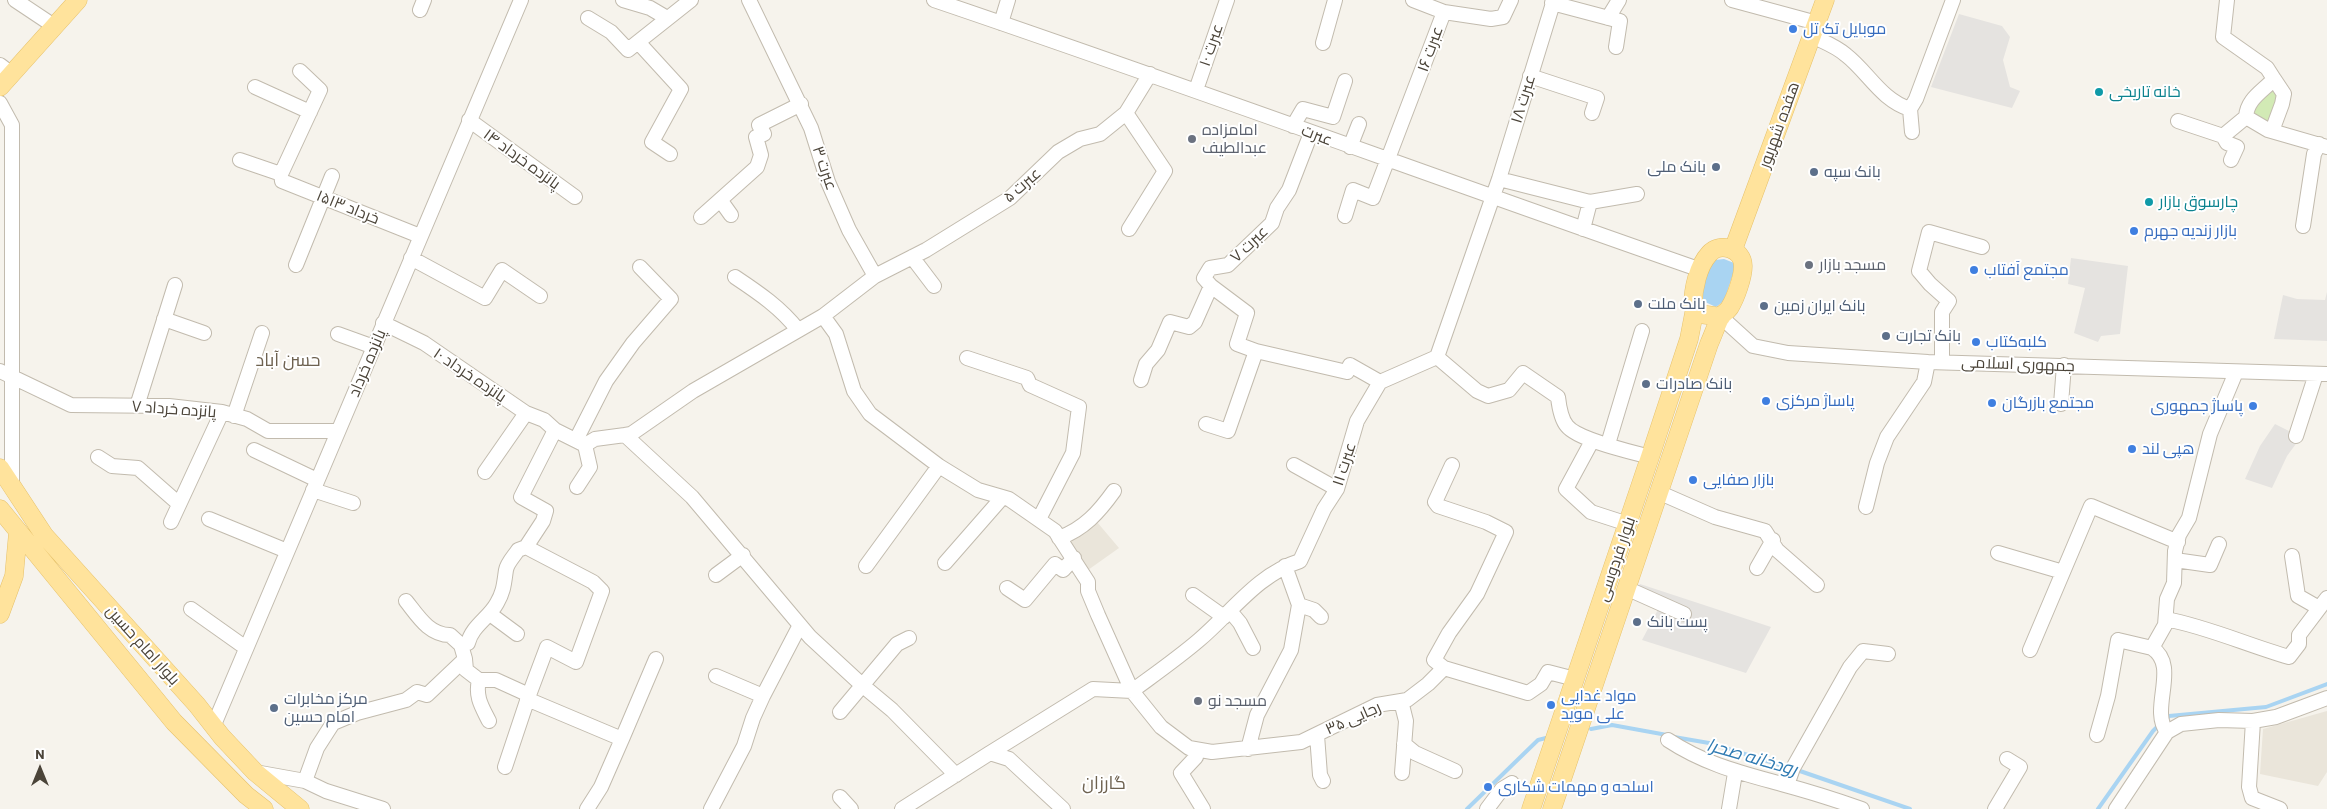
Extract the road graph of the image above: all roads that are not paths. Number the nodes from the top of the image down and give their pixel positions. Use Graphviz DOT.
graph roads {
  1 [pos="15,0"];
  2 [pos="78,0"];
  3 [pos="520,0"];
  4 [pos="623,0"];
  5 [pos="691,0"];
  6 [pos="748,0"];
  7 [pos="934,0"];
  8 [pos="1008,0"];
  9 [pos="1226,0"];
  10 [pos="1335,0"];
  11 [pos="1413,0"];
  12 [pos="1511,0"];
  13 [pos="1619,0"];
  14 [pos="1732,0"];
  15 [pos="1825,0"];
  16 [pos="1954,0"];
  17 [pos="2227,0"];
  18 [pos="1553,1"];
  19 [pos="1444,12"];
  20 [pos="588,18"];
  21 [pos="667,18"];
  22 [pos="1608,18"];
  23 [pos="1001,22"];
  24 [pos="54,26"];
  25 [pos="1814,30"];
  26 [pos="638,42"];
  27 [pos="1323,43"];
  28 [pos="1616,47"];
  29 [pos="300,71"];
  30 [pos="1150,74"];
  31 [pos="4,75"];
  32 [pos="1530,76"];
  33 [pos="2274,79"];
  34 [pos="1345,81"];
  35 [pos="255,87"];
  36 [pos="1196,90"];
  37 [pos="0,103"];
  38 [pos="801,104"];
  39 [pos="1910,109"];
  40 [pos="310,112"];
  41 [pos="1592,112"];
  42 [pos="1126,113"];
  43 [pos="2246,117"];
  44 [pos="469,120"];
  45 [pos="2178,120"];
  46 [pos="1359,124"];
  47 [pos="1293,126"];
  48 [pos="2272,131"];
  49 [pos="1912,132"];
  50 [pos="1311,133"];
  51 [pos="2223,136"];
  52 [pos="2323,146"];
  53 [pos="1350,147"];
  54 [pos="670,154"];
  55 [pos="240,160"];
  56 [pos="1388,160"];
  57 [pos="2231,160"];
  58 [pos="281,174"];
  59 [pos="332,176"];
  60 [pos="1500,179"];
  61 [pos="1637,194"];
  62 [pos="322,197"];
  63 [pos="575,197"];
  64 [pos="1491,197"];
  65 [pos="720,201"];
  66 [pos="1590,202"];
  67 [pos="731,215"];
  68 [pos="1346,216"];
  69 [pos="702,217"];
  70 [pos="2303,226"];
  71 [pos="1129,229"];
  72 [pos="1583,229"];
  73 [pos="420,236"];
  74 [pos="1982,247"];
  75 [pos="1733,250"];
  76 [pos="912,257"];
  77 [pos="411,258"];
  78 [pos="296,265"];
  79 [pos="640,267"];
  80 [pos="1700,270"];
  81 [pos="875,276"];
  82 [pos="735,277"];
  83 [pos="175,285"];
  84 [pos="934,286"];
  85 [pos="1211,286"];
  86 [pos="540,296"];
  87 [pos="1696,308"];
  88 [pos="823,316"];
  89 [pos="1721,317"];
  90 [pos="164,319"];
  91 [pos="384,323"];
  92 [pos="798,330"];
  93 [pos="1642,332"];
  94 [pos="204,333"];
  95 [pos="262,333"];
  96 [pos="338,334"];
  97 [pos="374,347"];
  98 [pos="1256,351"];
  99 [pos="967,358"];
  100 [pos="1437,358"];
  101 [pos="1935,362"];
  102 [pos="2064,365"];
  103 [pos="2236,372"];
  104 [pos="6,373"];
  105 [pos="2321,374"];
  106 [pos="1141,380"];
  107 [pos="1380,382"];
  108 [pos="2061,404"];
  109 [pos="138,406"];
  110 [pos="526,413"];
  111 [pos="228,414"];
  112 [pos="1206,424"];
  113 [pos="338,430"];
  114 [pos="555,430"];
  115 [pos="625,435"];
  116 [pos="2296,436"];
  117 [pos="1592,441"];
  118 [pos="580,442"];
  119 [pos="1608,444"];
  120 [pos="254,450"];
  121 [pos="98,457"];
  122 [pos="1650,457"];
  123 [pos="1452,465"];
  124 [pos="939,466"];
  125 [pos="1294,466"];
  126 [pos="0,468"];
  127 [pos="485,472"];
  128 [pos="315,485"];
  129 [pos="12,487"];
  130 [pos="577,487"];
  131 [pos="1336,489"];
  132 [pos="1114,491"];
  133 [pos="1658,492"];
  134 [pos="1001,498"];
  135 [pos="353,503"];
  136 [pos="179,504"];
  137 [pos="1866,507"];
  138 [pos="0,509"];
  139 [pos="209,519"];
  140 [pos="1039,519"];
  141 [pos="171,522"];
  142 [pos="1628,524"];
  143 [pos="18,532"];
  144 [pos="1060,538"];
  145 [pos="1772,540"];
  146 [pos="2178,542"];
  147 [pos="2219,544"];
  148 [pos="526,547"];
  149 [pos="287,551"];
  150 [pos="1998,552"];
  151 [pos="743,556"];
  152 [pos="2292,556"];
  153 [pos="1074,558"];
  154 [pos="2175,560"];
  155 [pos="945,563"];
  156 [pos="866,566"];
  157 [pos="1285,566"];
  158 [pos="1757,568"];
  159 [pos="2063,572"];
  160 [pos="716,575"];
  161 [pos="1817,585"];
  162 [pos="1008,588"];
  163 [pos="1626,588"];
  164 [pos="1193,595"];
  165 [pos="406,601"];
  166 [pos="2323,603"];
  167 [pos="1299,605"];
  168 [pos="191,609"];
  169 [pos="0,614"];
  170 [pos="490,614"];
  171 [pos="1227,614"];
  172 [pos="1684,614"];
  173 [pos="1321,617"];
  174 [pos="2166,619"];
  175 [pos="800,625"];
  176 [pos="517,634"];
  177 [pos="910,638"];
  178 [pos="461,646"];
  179 [pos="246,648"];
  180 [pos="1253,648"];
  181 [pos="2152,648"];
  182 [pos="2030,650"];
  183 [pos="1888,654"];
  184 [pos="465,659"];
  185 [pos="656,659"];
  186 [pos="1444,668"];
  187 [pos="716,676"];
  188 [pos="1575,679"];
  189 [pos="479,680"];
  190 [pos="862,686"];
  191 [pos="1132,691"];
  192 [pos="763,696"];
  193 [pos="528,697"];
  194 [pos="2327,698"];
  195 [pos="1401,701"];
  196 [pos="840,712"];
  197 [pos="2252,721"];
  198 [pos="489,722"];
  199 [pos="2163,725"];
  200 [pos="213,727"];
  201 [pos="1317,735"];
  202 [pos="2097,735"];
  203 [pos="622,739"];
  204 [pos="1668,740"];
  205 [pos="1404,744"];
  206 [pos="1196,749"];
  207 [pos="1248,749"];
  208 [pos="990,753"];
  209 [pos="2007,759"];
  210 [pos="505,767"];
  211 [pos="1455,771"];
  212 [pos="255,772"];
  213 [pos="1735,772"];
  214 [pos="1402,773"];
  215 [pos="956,775"];
  216 [pos="305,781"];
  217 [pos="1323,781"];
  218 [pos="1512,783"];
  219 [pos="1787,785"];
  220 [pos="840,797"];
  221 [pos="264,809"];
  222 [pos="300,809"];
  223 [pos="383,809"];
  224 [pos="587,809"];
  225 [pos="711,809"];
  226 [pos="851,809"];
  227 [pos="902,809"];
  228 [pos="1063,809"];
  229 [pos="1202,809"];
  230 [pos="1487,809"];
  231 [pos="1531,809"];
  232 [pos="1552,809"];
  233 [pos="1729,809"];
  234 [pos="1862,809"];
  235 [pos="1995,809"];
  236 [pos="2116,809"];
  237 [pos="2280,809"];
  1 -- 24 [label="street"];
  2 -- 24 [label="main road"];
  3 -- 44 [label="street, پانزده خرداد"];
  4 -- 21 [label="street"];
  5 -- 21 [label="street"];
  6 -- 38 [label="street, عبرت ۳"];
  7 -- 23 [label="street, عبرت"];
  8 -- 23 [label="street"];
  9 -- 36 [label="street, عبرت ۱۰"];
  10 -- 27 [label="street"];
  11 -- 19 [label="street"];
  12 -- 19 [label="street, عبرت ۱۶"];
  13 -- 22 [label="street"];
  14 -- 25 [label="street"];
  15 -- 25 [label="main road, هفده شهریور"];
  16 -- 39 [label="street"];
  17 -- 33 [label="street"];
  18 -- 22 [label="street"];
  18 -- 32 [label="street, عبرت ۱۸"];
  19 -- 56 [label="street, عبرت ۱۶"];
  20 -- 26 [label="street"];
  21 -- 26 [label="street"];
  22 -- 28 [label="street"];
  23 -- 30 [label="street, عبرت"];
  24 -- 31 [label="main road"];
  25 -- 39 [label="street"];
  25 -- 75 [label="main road, هفده شهریور"];
  26 -- 54 [label="street"];
  29 -- 40 [label="street"];
  30 -- 36 [label="street, عبرت"];
  30 -- 42 [label="street, عبرت ۵"];
  32 -- 41 [label="street"];
  32 -- 60 [label="street, عبرت ۱۸"];
  33 -- 43 [label="street"];
  33 -- 48 [label="street"];
  34 -- 47 [label="street"];
  35 -- 40 [label="street"];
  36 -- 47 [label="street, عبرت"];
  37 -- 104 [label="street"];
  38 -- 65 [label="street"];
  38 -- 81 [label="street, عبرت ۳"];
  39 -- 49 [label="street"];
  40 -- 58 [label="street"];
  42 -- 71 [label="street"];
  42 -- 76 [label="street, عبرت ۵"];
  43 -- 48 [label="street"];
  43 -- 51 [label="street"];
  44 -- 63 [label="street, پانزده خرداد ۱۴"];
  44 -- 73 [label="street, پانزده خرداد"];
  45 -- 51 [label="street"];
  46 -- 53 [label="street"];
  47 -- 50 [label="street, عبرت"];
  48 -- 52 [label="street"];
  50 -- 53 [label="street, عبرت"];
  50 -- 85 [label="street, عبرت ۷"];
  51 -- 57 [label="street"];
  52 -- 70 [label="street"];
  53 -- 56 [label="street, عبرت"];
  55 -- 58 [label="street"];
  56 -- 64 [label="street, عبرت"];
  56 -- 68 [label="street, عبرت ۱۶"];
  58 -- 62 [label="street, ۱۵خرداد ۱۳"];
  59 -- 62 [label="street"];
  60 -- 64 [label="street, عبرت ۱۸"];
  60 -- 66 [label="street"];
  61 -- 66 [label="street"];
  62 -- 73 [label="street, ۱۵خرداد ۱۳"];
  62 -- 78 [label="street"];
  64 -- 72 [label="street, عبرت"];
  64 -- 100 [label="street"];
  65 -- 67 [label="street"];
  65 -- 69 [label="street"];
  66 -- 72 [label="street"];
  72 -- 80 [label="street, عبرت"];
  73 -- 77 [label="street, پانزده خرداد"];
  74 -- 101 [label="street"];
  75 -- 80 [label="main road, بلوار فردوسی"];
  75 -- 89 [label="main road, بلوار فردوسی"];
  76 -- 81 [label="street, عبرت ۵"];
  76 -- 84 [label="street"];
  77 -- 86 [label="street"];
  77 -- 91 [label="street, پانزده خرداد"];
  79 -- 118 [label="street"];
  80 -- 87 [label="main road, بلوار فردوسی"];
  81 -- 88 [label="street"];
  82 -- 92 [label="street"];
  83 -- 90 [label="street"];
  85 -- 98 [label="street"];
  85 -- 106 [label="street"];
  87 -- 89 [label="main road"];
  87 -- 122 [label="main road, بلوار فردوسی"];
  88 -- 92 [label="street"];
  88 -- 124 [label="street"];
  89 -- 101 [label="street, جمهوری اسلامی"];
  89 -- 133 [label="main road, بلوار فردوسی"];
  90 -- 94 [label="street"];
  90 -- 109 [label="street"];
  91 -- 97 [label="street, پانزده خرداد"];
  91 -- 110 [label="street, پانزده خرداد ۱۰"];
  92 -- 115 [label="street"];
  93 -- 119 [label="street"];
  95 -- 111 [label="street"];
  96 -- 97 [label="street"];
  97 -- 113 [label="street, پانزده خرداد"];
  98 -- 107 [label="street"];
  98 -- 112 [label="street"];
  99 -- 140 [label="street"];
  100 -- 107 [label="street"];
  100 -- 117 [label="street"];
  101 -- 102 [label="street, جمهوری اسلامی"];
  101 -- 137 [label="street"];
  102 -- 103 [label="street, جمهوری اسلامی"];
  102 -- 108 [label="street"];
  103 -- 105 [label="street, جمهوری اسلامی"];
  103 -- 146 [label="street"];
  104 -- 109 [label="street, پانزده خرداد ۷"];
  104 -- 129 [label="street"];
  105 -- 116 [label="street"];
  107 -- 131 [label="street, عبرت ۱۱"];
  109 -- 111 [label="street, پانزده خرداد ۷"];
  110 -- 114 [label="street, پانزده خرداد ۱۰"];
  110 -- 127 [label="street"];
  111 -- 113 [label="street, پانزده خرداد ۷"];
  111 -- 136 [label="street"];
  113 -- 128 [label="street, پانزده خرداد"];
  114 -- 118 [label="street, پانزده خرداد ۱۰"];
  114 -- 148 [label="street"];
  115 -- 118 [label="street"];
  115 -- 151 [label="street"];
  117 -- 119 [label="street"];
  117 -- 142 [label="street"];
  118 -- 130 [label="street"];
  119 -- 122 [label="street"];
  120 -- 128 [label="street"];
  121 -- 136 [label="street"];
  122 -- 142 [label="main road, بلوار فردوسی"];
  123 -- 186 [label="street"];
  124 -- 134 [label="street"];
  124 -- 156 [label="street"];
  125 -- 131 [label="street"];
  126 -- 129 [label="main road, بلوار امام حسین"];
  128 -- 135 [label="street"];
  128 -- 149 [label="street, پانزده خرداد"];
  129 -- 200 [label="main road, بلوار امام حسین"];
  131 -- 157 [label="street, عبرت ۱۱"];
  132 -- 144 [label="street"];
  133 -- 145 [label="street"];
  133 -- 163 [label="main road, بلوار فردوسی"];
  134 -- 140 [label="street"];
  134 -- 155 [label="street"];
  136 -- 141 [label="street"];
  138 -- 143 [label="main road, بلوار امام حسین"];
  139 -- 149 [label="street"];
  140 -- 144 [label="street"];
  142 -- 188 [label="main road, بلوار فردوسی"];
  143 -- 169 [label="main road"];
  143 -- 221 [label="main road, بلوار امام حسین"];
  144 -- 153 [label="street"];
  145 -- 158 [label="street"];
  145 -- 161 [label="street"];
  146 -- 154 [label="street"];
  146 -- 159 [label="street"];
  147 -- 154 [label="street"];
  148 -- 170 [label="street"];
  148 -- 193 [label="street"];
  149 -- 179 [label="street, پانزده خرداد"];
  150 -- 159 [label="street"];
  151 -- 160 [label="street"];
  151 -- 175 [label="street"];
  152 -- 166 [label="street"];
  153 -- 162 [label="street"];
  153 -- 191 [label="street"];
  154 -- 174 [label="street"];
  157 -- 167 [label="street"];
  157 -- 171 [label="street, عبرت ۱۱"];
  159 -- 182 [label="street"];
  163 -- 172 [label="street"];
  163 -- 232 [label="main road, بلوار فردوسی"];
  164 -- 171 [label="street"];
  165 -- 178 [label="street"];
  166 -- 174 [label="street"];
  167 -- 173 [label="street"];
  167 -- 207 [label="street"];
  168 -- 179 [label="street"];
  170 -- 176 [label="street"];
  170 -- 178 [label="street"];
  171 -- 180 [label="street"];
  171 -- 191 [label="street, عبرت ۱۱"];
  174 -- 181 [label="street"];
  175 -- 190 [label="street"];
  175 -- 192 [label="street"];
  177 -- 190 [label="street"];
  178 -- 184 [label="street"];
  179 -- 200 [label="street, پانزده خرداد"];
  181 -- 199 [label="street"];
  181 -- 202 [label="street"];
  183 -- 219 [label="street"];
  184 -- 189 [label="street"];
  184 -- 216 [label="street"];
  185 -- 203 [label="street"];
  186 -- 188 [label="street"];
  186 -- 195 [label="street, رجایی ۳۵"];
  187 -- 192 [label="street"];
  188 -- 231 [label="main road, بلوار فردوسی"];
  189 -- 193 [label="street"];
  189 -- 198 [label="street"];
  190 -- 196 [label="street"];
  190 -- 215 [label="street"];
  191 -- 206 [label="street"];
  191 -- 208 [label="street"];
  192 -- 225 [label="street"];
  193 -- 203 [label="street"];
  193 -- 210 [label="street"];
  194 -- 197 [label="street"];
  195 -- 201 [label="street, رجایی ۳۵"];
  195 -- 205 [label="street"];
  197 -- 199 [label="street"];
  197 -- 237 [label="street"];
  199 -- 236 [label="street"];
  200 -- 212 [label="main road, بلوار امام حسین"];
  201 -- 207 [label="street, رجایی ۳۵"];
  201 -- 217 [label="street"];
  203 -- 224 [label="street"];
  204 -- 213 [label="street"];
  205 -- 211 [label="street"];
  205 -- 214 [label="street"];
  206 -- 207 [label="street, رجایی ۳۵"];
  206 -- 229 [label="street"];
  208 -- 215 [label="street"];
  208 -- 228 [label="street"];
  209 -- 235 [label="street"];
  212 -- 216 [label="street"];
  212 -- 222 [label="main road, بلوار امام حسین"];
  213 -- 219 [label="street"];
  213 -- 233 [label="street"];
  215 -- 227 [label="street"];
  216 -- 223 [label="street"];
  218 -- 230 [label="street"];
  219 -- 234 [label="street"];
  220 -- 226 [label="street"];
}
